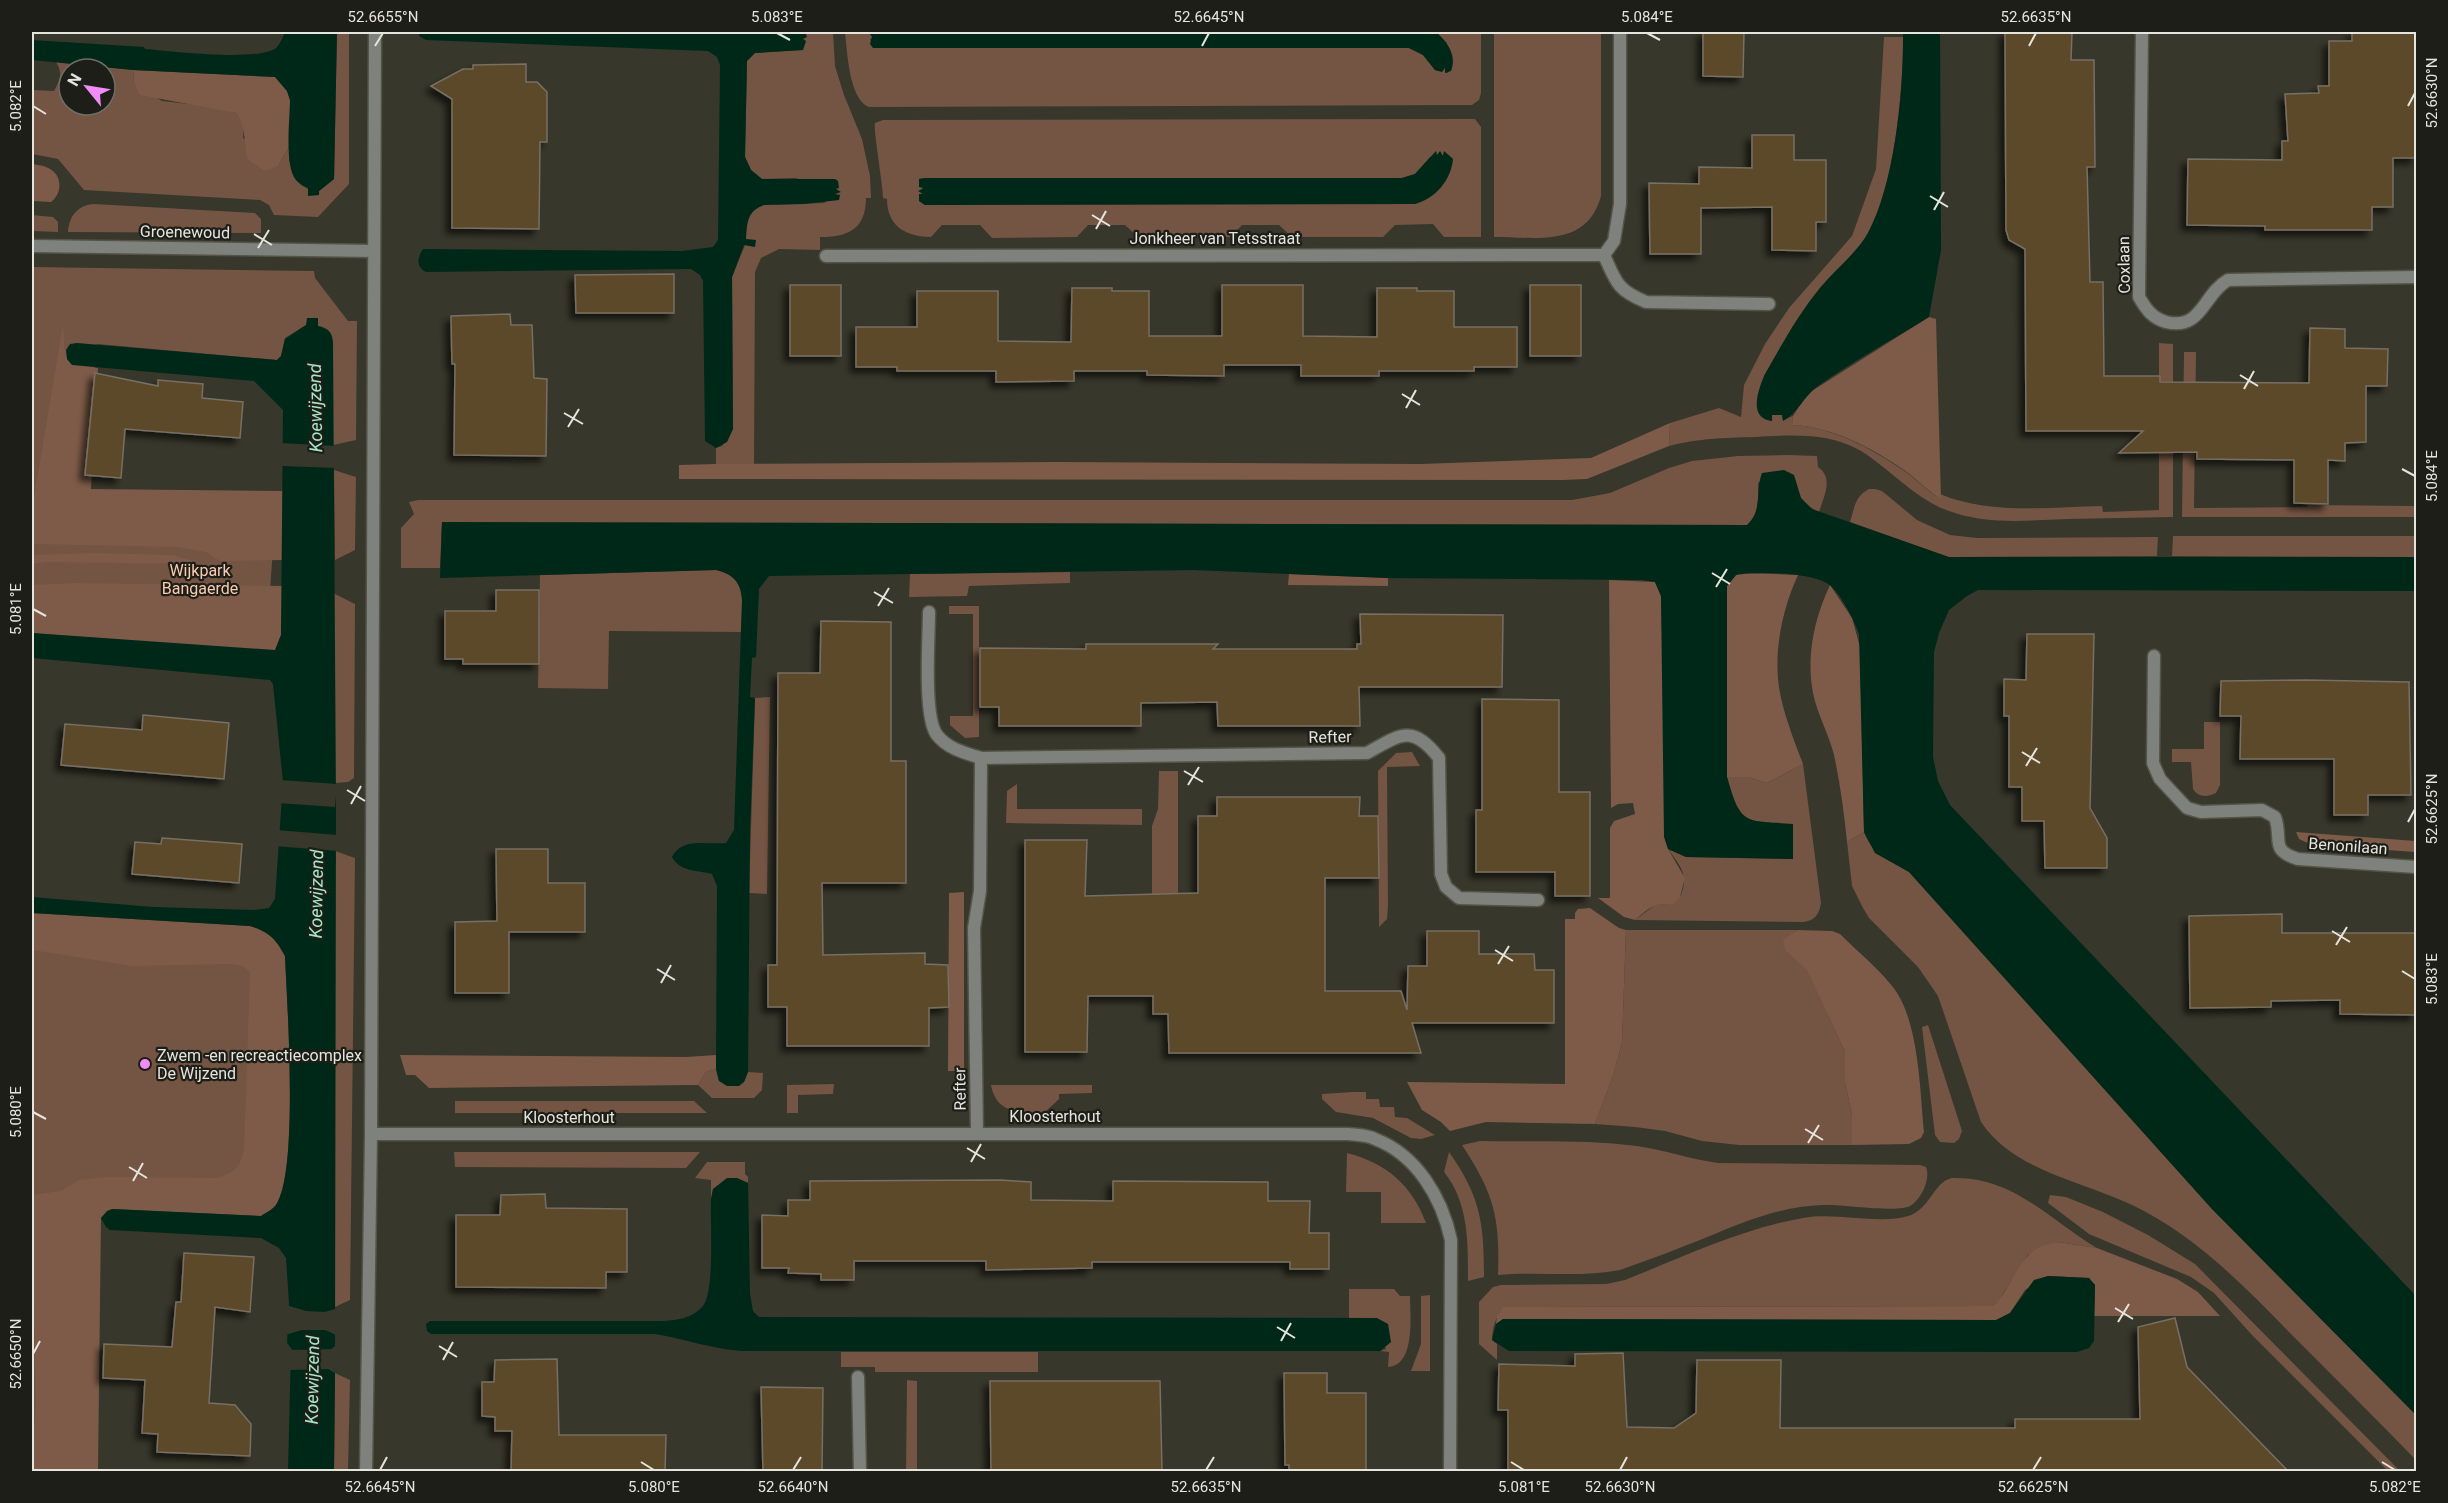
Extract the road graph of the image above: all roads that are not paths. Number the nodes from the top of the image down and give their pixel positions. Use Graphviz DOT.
graph roads {
  1 [pos="375,32"];
  2 [pos="1620,32"];
  3 [pos="2142,32"];
  4 [pos="32,246"];
  5 [pos="374,251"];
  6 [pos="1604,255"];
  7 [pos="826,256"];
  8 [pos="2416,277"];
  9 [pos="1769,304"];
  10 [pos="929,612"];
  11 [pos="2154,656"];
  12 [pos="981,758"];
  13 [pos="2416,867"];
  14 [pos="1538,900"];
  15 [pos="977,1132"];
  16 [pos="371,1134"];
  17 [pos="858,1377"];
  18 [pos="366,1472"];
  19 [pos="860,1472"];
  20 [pos="1450,1472"];
  1 -- 5 [label="street"];
  2 -- 6 [label="street"];
  3 -- 8 [label="street, Coxlaan"];
  4 -- 5 [label="street, Groenewoud"];
  5 -- 16 [label="street"];
  6 -- 7 [label="street, Jonkheer van Tetsstraat"];
  6 -- 9 [label="street"];
  10 -- 12 [label="street, Refter"];
  11 -- 13 [label="street, Benonilaan"];
  12 -- 14 [label="street, Refter"];
  12 -- 15 [label="street, Refter"];
  15 -- 16 [label="street, Kloosterhout"];
  15 -- 20 [label="street, Kloosterhout"];
  16 -- 18 [label="street"];
  17 -- 19 [label="street"];
}
